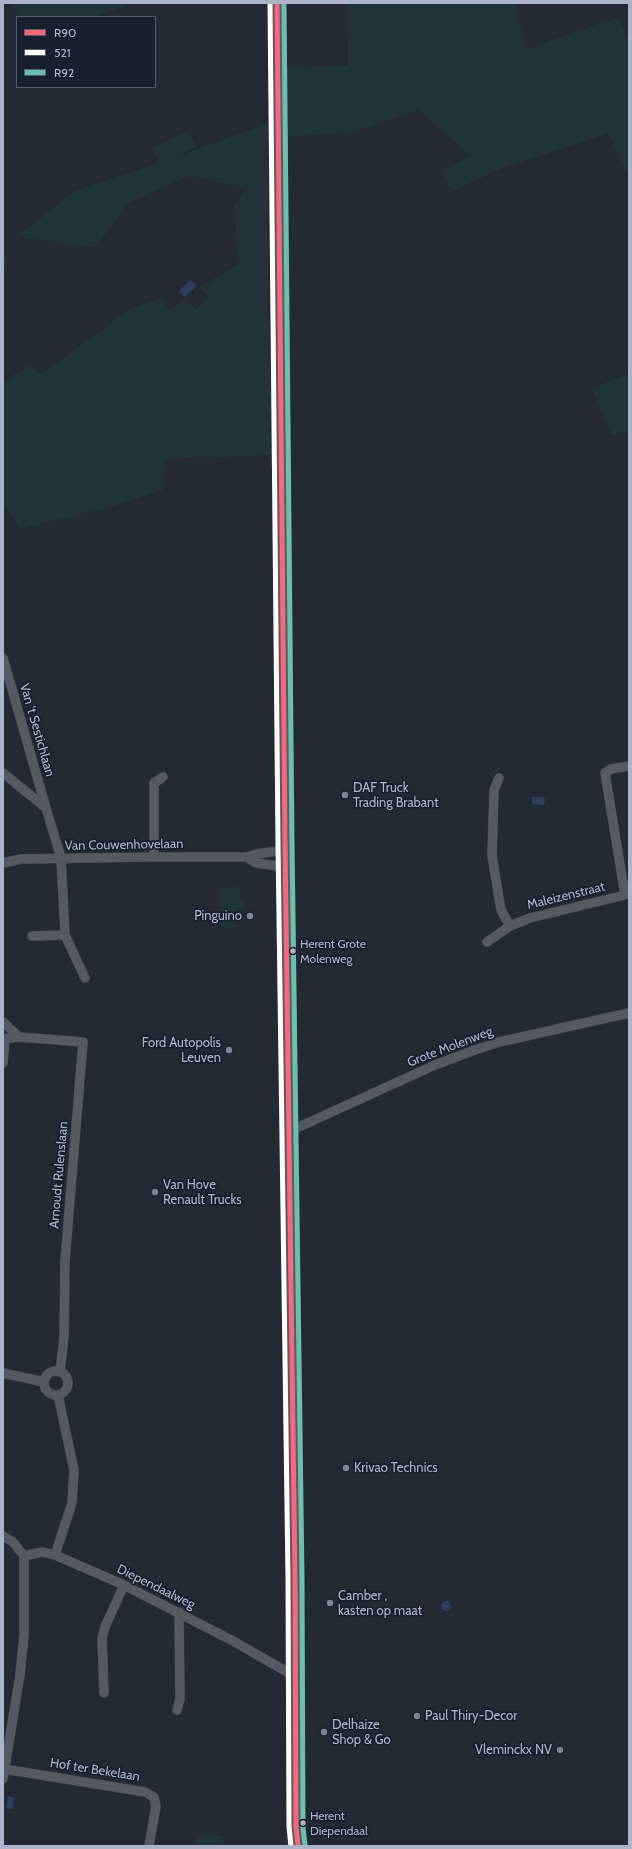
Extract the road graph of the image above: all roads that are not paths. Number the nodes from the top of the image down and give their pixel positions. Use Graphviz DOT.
graph roads {
  1 [pos="276,3"];
  2 [pos="3,658"];
  3 [pos="629,766"];
  4 [pos="3,773"];
  5 [pos="163,777"];
  6 [pos="499,778"];
  7 [pos="46,808"];
  8 [pos="285,850"];
  9 [pos="154,857"];
  10 [pos="246,857"];
  11 [pos="61,858"];
  12 [pos="3,863"];
  13 [pos="285,867"];
  14 [pos="627,894"];
  15 [pos="510,926"];
  16 [pos="65,935"];
  17 [pos="32,936"];
  18 [pos="487,942"];
  19 [pos="85,978"];
  20 [pos="629,1013"];
  21 [pos="3,1022"];
  22 [pos="19,1037"];
  23 [pos="4,1038"];
  24 [pos="3,1063"];
  25 [pos="290,1131"];
  26 [pos="60,1372"];
  27 [pos="3,1373"];
  28 [pos="44,1382"];
  29 [pos="58,1395"];
  30 [pos="3,1536"];
  31 [pos="55,1555"];
  32 [pos="24,1556"];
  33 [pos="124,1585"];
  34 [pos="179,1612"];
  35 [pos="296,1677"];
  36 [pos="104,1693"];
  37 [pos="177,1710"];
  38 [pos="4,1774"];
  39 [pos="296,1844"];
  40 [pos="149,1846"];
  1 -- 8 [label="main road"];
  2 -- 7 [label="street, Van 't Sestichlaan"];
  3 -- 14 [label="street"];
  4 -- 7 [label="street"];
  5 -- 9 [label="street"];
  6 -- 15 [label="street"];
  7 -- 11 [label="street, Van 't Sestichlaan"];
  8 -- 10 [label="street, Van Couwenhovelaan"];
  8 -- 13 [label="main road"];
  9 -- 10 [label="street, Van Couwenhovelaan"];
  9 -- 11 [label="street, Van Couwenhovelaan"];
  10 -- 13 [label="street, Van Couwenhovelaan"];
  11 -- 12 [label="street, Van Couwenhovelaan"];
  11 -- 16 [label="street, Van 't Sestichlaan"];
  13 -- 25 [label="main road"];
  14 -- 15 [label="street, Maleizenstraat"];
  15 -- 18 [label="street, Maleizenstraat"];
  16 -- 17 [label="street"];
  16 -- 19 [label="street"];
  20 -- 25 [label="street, Grote Molenweg"];
  21 -- 22 [label="street"];
  22 -- 23 [label="street, Arnoudt Rulenslaan"];
  22 -- 26 [label="street, Arnoudt Rulenslaan"];
  23 -- 24 [label="street"];
  25 -- 35 [label="main road"];
  26 -- 28 [label="street"];
  26 -- 29 [label="street, Arnoudt Rulenslaan"];
  27 -- 28 [label="street"];
  28 -- 29 [label="street"];
  29 -- 31 [label="street"];
  30 -- 32 [label="street"];
  31 -- 32 [label="street, Diependaalweg"];
  31 -- 33 [label="street, Diependaalweg"];
  32 -- 38 [label="street"];
  33 -- 34 [label="street, Diependaalweg"];
  33 -- 36 [label="street"];
  34 -- 35 [label="street, Diependaalweg"];
  34 -- 37 [label="street"];
  35 -- 39 [label="main road"];
  38 -- 40 [label="street, Hof ter Bekelaan"];
}
